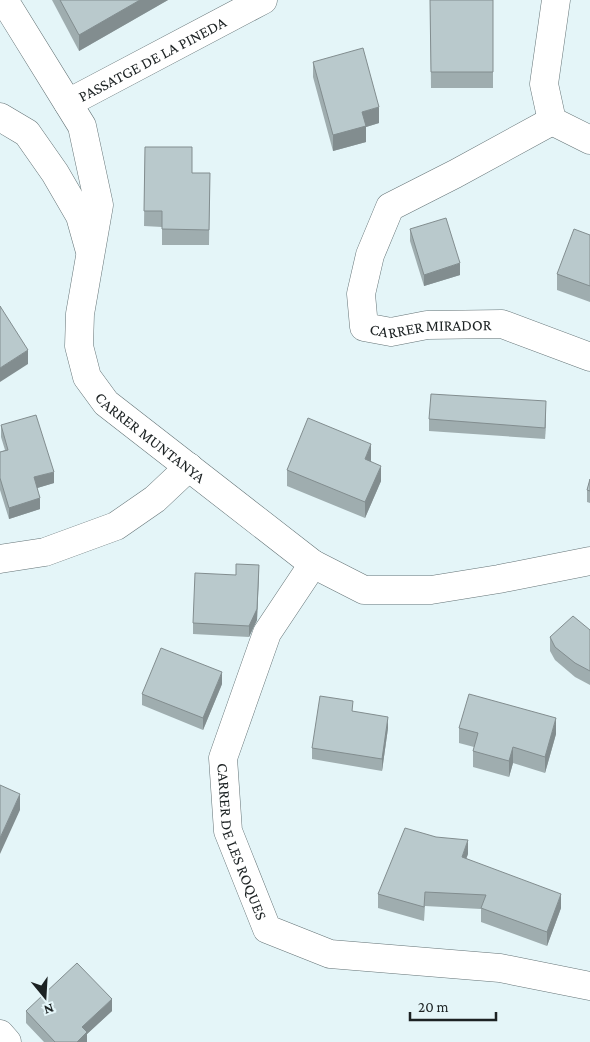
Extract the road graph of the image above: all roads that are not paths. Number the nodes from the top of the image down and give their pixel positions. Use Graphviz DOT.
graph roads {
  1 [pos="4,0"];
  2 [pos="263,0"];
  3 [pos="556,0"];
  4 [pos="68,103"];
  5 [pos="0,117"];
  6 [pos="552,121"];
  7 [pos="590,140"];
  8 [pos="90,253"];
  9 [pos="590,357"];
  10 [pos="189,467"];
  11 [pos="0,559"];
  12 [pos="590,561"];
  13 [pos="313,564"];
  14 [pos="590,986"];
  15 [pos="0,1034"];
  16 [pos="7,1042"];
  1 -- 4 [label="street, CARRER MUNTANYA"];
  2 -- 4 [label="street, PASSATGE DE LA PINEDA"];
  3 -- 6 [label="street"];
  4 -- 8 [label="street, CARRER MUNTANYA"];
  5 -- 8 [label="street"];
  6 -- 7 [label="street"];
  6 -- 9 [label="street, CARRER MIRADOR"];
  8 -- 10 [label="street, CARRER MUNTANYA"];
  10 -- 11 [label="street"];
  10 -- 13 [label="street, CARRER MUNTANYA"];
  12 -- 13 [label="street, CARRER MUNTANYA"];
  13 -- 14 [label="street, CARRER DE LES ROQUES"];
  15 -- 16 [label="street"];
}
